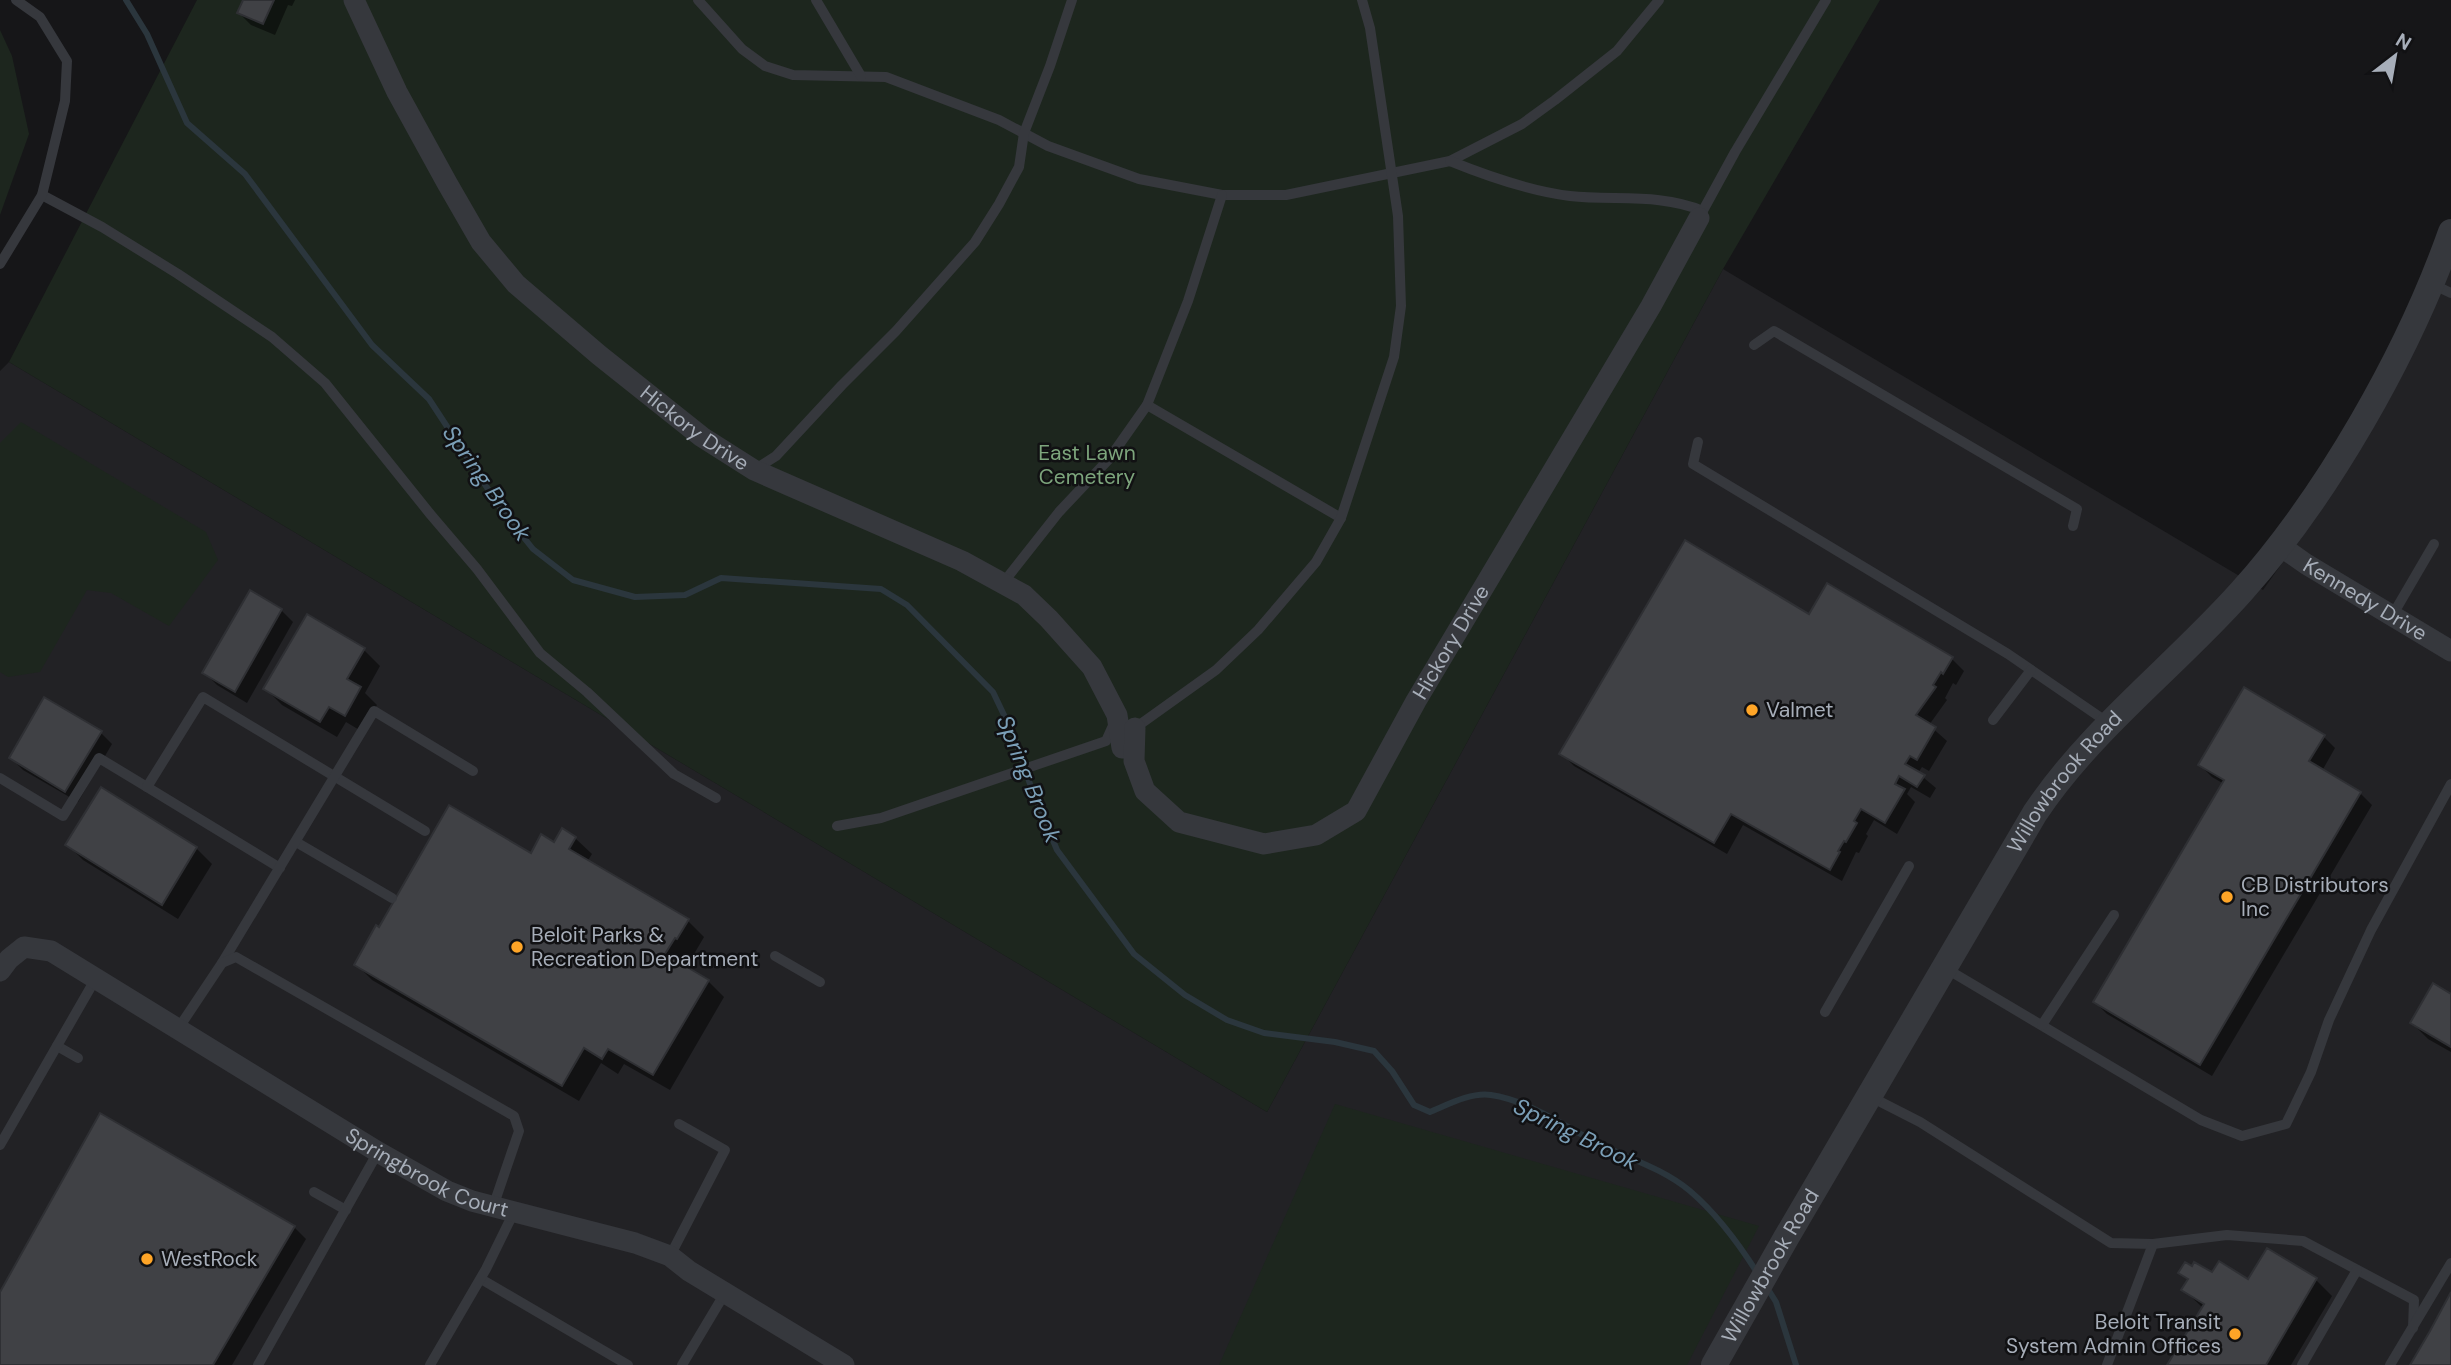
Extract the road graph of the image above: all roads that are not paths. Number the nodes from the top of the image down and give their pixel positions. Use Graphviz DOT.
graph roads {
  1 [pos="16,0"];
  2 [pos="354,0"];
  3 [pos="698,0"];
  4 [pos="817,0"];
  5 [pos="1072,0"];
  6 [pos="1363,0"];
  7 [pos="1659,0"];
  8 [pos="1826,0"];
  9 [pos="862,76"];
  10 [pos="1024,133"];
  11 [pos="1450,161"];
  12 [pos="1393,174"];
  13 [pos="42,195"];
  14 [pos="1222,195"];
  15 [pos="1701,214"];
  16 [pos="2451,232"];
  17 [pos="0,264"];
  18 [pos="2441,288"];
  19 [pos="1754,345"];
  20 [pos="1147,405"];
  21 [pos="1698,442"];
  22 [pos="754,470"];
  23 [pos="1341,518"];
  24 [pos="2073,526"];
  25 [pos="2434,544"];
  26 [pos="2279,545"];
  27 [pos="1003,583"];
  28 [pos="2392,616"];
  29 [pos="2451,651"];
  30 [pos="2031,670"];
  31 [pos="1117,715"];
  32 [pos="1993,720"];
  33 [pos="2110,723"];
  34 [pos="1135,728"];
  35 [pos="1122,748"];
  36 [pos="473,771"];
  37 [pos="335,777"];
  38 [pos="0,778"];
  39 [pos="2451,784"];
  40 [pos="148,787"];
  41 [pos="716,798"];
  42 [pos="837,826"];
  43 [pos="425,831"];
  44 [pos="296,842"];
  45 [pos="1909,866"];
  46 [pos="280,868"];
  47 [pos="392,898"];
  48 [pos="2114,915"];
  49 [pos="775,956"];
  50 [pos="222,963"];
  51 [pos="1945,968"];
  52 [pos="0,971"];
  53 [pos="96,978"];
  54 [pos="820,982"];
  55 [pos="1825,1012"];
  56 [pos="2042,1025"];
  57 [pos="178,1029"];
  58 [pos="57,1046"];
  59 [pos="78,1058"];
  60 [pos="1869,1097"];
  61 [pos="679,1124"];
  62 [pos="0,1145"];
  63 [pos="378,1152"];
  64 [pos="314,1192"];
  65 [pos="346,1210"];
  66 [pos="504,1210"];
  67 [pos="2153,1244"];
  68 [pos="670,1256"];
  69 [pos="2451,1263"];
  70 [pos="2357,1270"];
  71 [pos="481,1279"];
  72 [pos="725,1293"];
  73 [pos="2413,1328"];
  74 [pos="258,1365"];
  75 [pos="430,1365"];
  76 [pos="628,1365"];
  77 [pos="682,1365"];
  78 [pos="844,1365"];
  79 [pos="1714,1365"];
  80 [pos="2107,1365"];
  81 [pos="2302,1365"];
  82 [pos="2390,1365"];
  1 -- 13 [label="lane"];
  2 -- 22 [label="street, Hickory Drive"];
  3 -- 9 [label="lane"];
  4 -- 9 [label="lane"];
  5 -- 10 [label="lane"];
  6 -- 12 [label="lane"];
  7 -- 11 [label="lane"];
  8 -- 15 [label="lane"];
  9 -- 10 [label="lane"];
  10 -- 14 [label="lane"];
  10 -- 22 [label="lane"];
  11 -- 12 [label="lane"];
  11 -- 15 [label="lane"];
  12 -- 14 [label="lane"];
  12 -- 23 [label="lane"];
  13 -- 17 [label="lane"];
  13 -- 41 [label="lane"];
  14 -- 20 [label="lane"];
  15 -- 34 [label="street, Hickory Drive"];
  16 -- 18 [label="street, Willowbrook Road"];
  18 -- 26 [label="street, Willowbrook Road"];
  19 -- 24 [label="lane"];
  20 -- 23 [label="lane"];
  20 -- 27 [label="lane"];
  21 -- 30 [label="lane"];
  22 -- 27 [label="street, Hickory Drive"];
  23 -- 34 [label="lane"];
  25 -- 28 [label="lane"];
  26 -- 28 [label="street, Kennedy Drive"];
  26 -- 33 [label="street, Willowbrook Road"];
  27 -- 31 [label="street, Hickory Drive"];
  28 -- 29 [label="street, Kennedy Drive"];
  30 -- 32 [label="lane"];
  30 -- 33 [label="lane"];
  31 -- 35 [label="street, Hickory Drive"];
  31 -- 42 [label="lane"];
  33 -- 51 [label="street, Willowbrook Road"];
  36 -- 37 [label="lane"];
  37 -- 40 [label="lane"];
  37 -- 43 [label="lane"];
  37 -- 44 [label="lane"];
  38 -- 40 [label="lane"];
  39 -- 56 [label="lane"];
  40 -- 46 [label="lane"];
  44 -- 46 [label="lane"];
  44 -- 47 [label="lane"];
  45 -- 55 [label="lane"];
  46 -- 50 [label="lane"];
  48 -- 56 [label="lane"];
  49 -- 54 [label="lane"];
  50 -- 57 [label="lane"];
  50 -- 66 [label="lane"];
  51 -- 56 [label="lane"];
  51 -- 60 [label="street, Willowbrook Road"];
  52 -- 53 [label="street, Springbrook Court"];
  53 -- 57 [label="street, Springbrook Court"];
  53 -- 58 [label="lane"];
  57 -- 63 [label="street, Springbrook Court"];
  58 -- 59 [label="lane"];
  58 -- 62 [label="lane"];
  60 -- 67 [label="lane"];
  60 -- 79 [label="street, Willowbrook Road"];
  61 -- 68 [label="lane"];
  63 -- 65 [label="lane"];
  63 -- 66 [label="street, Springbrook Court"];
  64 -- 65 [label="lane"];
  65 -- 74 [label="lane"];
  66 -- 68 [label="street, Springbrook Court"];
  66 -- 71 [label="lane"];
  67 -- 70 [label="lane"];
  67 -- 80 [label="lane"];
  68 -- 72 [label="street, Springbrook Court"];
  69 -- 73 [label="lane"];
  70 -- 73 [label="lane"];
  70 -- 81 [label="lane"];
  71 -- 75 [label="lane"];
  71 -- 76 [label="lane"];
  72 -- 77 [label="lane"];
  72 -- 78 [label="street, Springbrook Court"];
  73 -- 82 [label="lane"];
}
